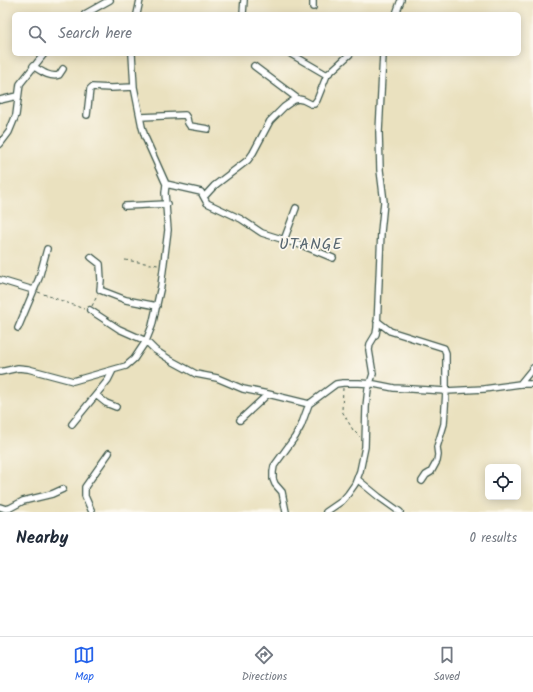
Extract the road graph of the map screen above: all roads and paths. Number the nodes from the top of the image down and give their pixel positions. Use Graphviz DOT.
graph roads {
  1 [pos="110,0"];
  2 [pos="140,0"];
  3 [pos="244,0"];
  4 [pos="314,0"];
  5 [pos="401,0"];
  6 [pos="313,7"];
  7 [pos="89,12"];
  8 [pos="137,12"];
  9 [pos="243,12"];
  10 [pos="397,12"];
  11 [pos="42,56"];
  12 [pos="132,56"];
  13 [pos="295,56"];
  14 [pos="348,56"];
  15 [pos="384,56"];
  16 [pos="33,66"];
  17 [pos="254,66"];
  18 [pos="63,68"];
  19 [pos="327,75"];
  20 [pos="134,87"];
  21 [pos="17,96"];
  22 [pos="298,98"];
  23 [pos="0,100"];
  24 [pos="86,115"];
  25 [pos="141,117"];
  26 [pos="208,129"];
  27 [pos="0,144"];
  28 [pos="166,184"];
  29 [pos="204,197"];
  30 [pos="167,204"];
  31 [pos="125,206"];
  32 [pos="296,208"];
  33 [pos="284,240"];
  34 [pos="47,250"];
  35 [pos="90,257"];
  36 [pos="333,258"];
  37 [pos="124,260"];
  38 [pos="164,266"];
  39 [pos="0,280"];
  40 [pos="33,290"];
  41 [pos="100,290"];
  42 [pos="157,306"];
  43 [pos="90,310"];
  44 [pos="377,321"];
  45 [pos="18,328"];
  46 [pos="146,341"];
  47 [pos="533,368"];
  48 [pos="113,370"];
  49 [pos="0,372"];
  50 [pos="343,383"];
  51 [pos="369,384"];
  52 [pos="520,384"];
  53 [pos="533,384"];
  54 [pos="446,391"];
  55 [pos="268,394"];
  56 [pos="96,395"];
  57 [pos="309,404"];
  58 [pos="116,407"];
  59 [pos="240,420"];
  60 [pos="72,424"];
  61 [pos="365,441"];
  62 [pos="109,454"];
  63 [pos="357,479"];
  64 [pos="422,481"];
  65 [pos="63,489"];
  66 [pos="0,507"];
  67 [pos="92,512"];
  68 [pos="286,512"];
  69 [pos="326,512"];
  70 [pos="400,512"];
  1 -- 7 [label="street"];
  2 -- 8 [label="street"];
  3 -- 9 [label="street"];
  4 -- 6 [label="street"];
  5 -- 10 [label="street"];
  11 -- 16 [label="street"];
  12 -- 20 [label="street"];
  13 -- 19 [label="street"];
  14 -- 19 [label="street"];
  15 -- 44 [label="street"];
  16 -- 18 [label="street"];
  16 -- 21 [label="street"];
  17 -- 22 [label="street"];
  19 -- 22 [label="street"];
  20 -- 24 [label="street"];
  20 -- 25 [label="street"];
  21 -- 23 [label="street"];
  21 -- 27 [label="street"];
  22 -- 29 [label="street"];
  25 -- 26 [label="street"];
  25 -- 28 [label="street"];
  28 -- 29 [label="street"];
  28 -- 30 [label="street"];
  29 -- 33 [label="street"];
  30 -- 31 [label="street"];
  30 -- 38 [label="street"];
  32 -- 33 [label="street"];
  33 -- 36 [label="street"];
  34 -- 40 [label="street"];
  35 -- 41 [label="street"];
  37 -- 38 [label="path"];
  38 -- 42 [label="street"];
  39 -- 40 [label="street"];
  40 -- 43 [label="path"];
  40 -- 45 [label="street"];
  41 -- 42 [label="street"];
  41 -- 43 [label="path"];
  42 -- 46 [label="street"];
  43 -- 46 [label="street"];
  44 -- 51 [label="street"];
  44 -- 54 [label="street"];
  46 -- 48 [label="street"];
  46 -- 55 [label="street"];
  47 -- 52 [label="street"];
  48 -- 49 [label="street"];
  48 -- 56 [label="street"];
  50 -- 51 [label="street"];
  50 -- 57 [label="street"];
  50 -- 61 [label="path"];
  51 -- 54 [label="street"];
  51 -- 61 [label="street"];
  52 -- 53 [label="street"];
  52 -- 54 [label="street"];
  54 -- 64 [label="street"];
  55 -- 57 [label="street"];
  55 -- 59 [label="street"];
  56 -- 58 [label="street"];
  56 -- 60 [label="street"];
  57 -- 68 [label="street"];
  61 -- 63 [label="street"];
  62 -- 67 [label="street"];
  63 -- 69 [label="street"];
  63 -- 70 [label="street"];
  65 -- 66 [label="street"];
}
